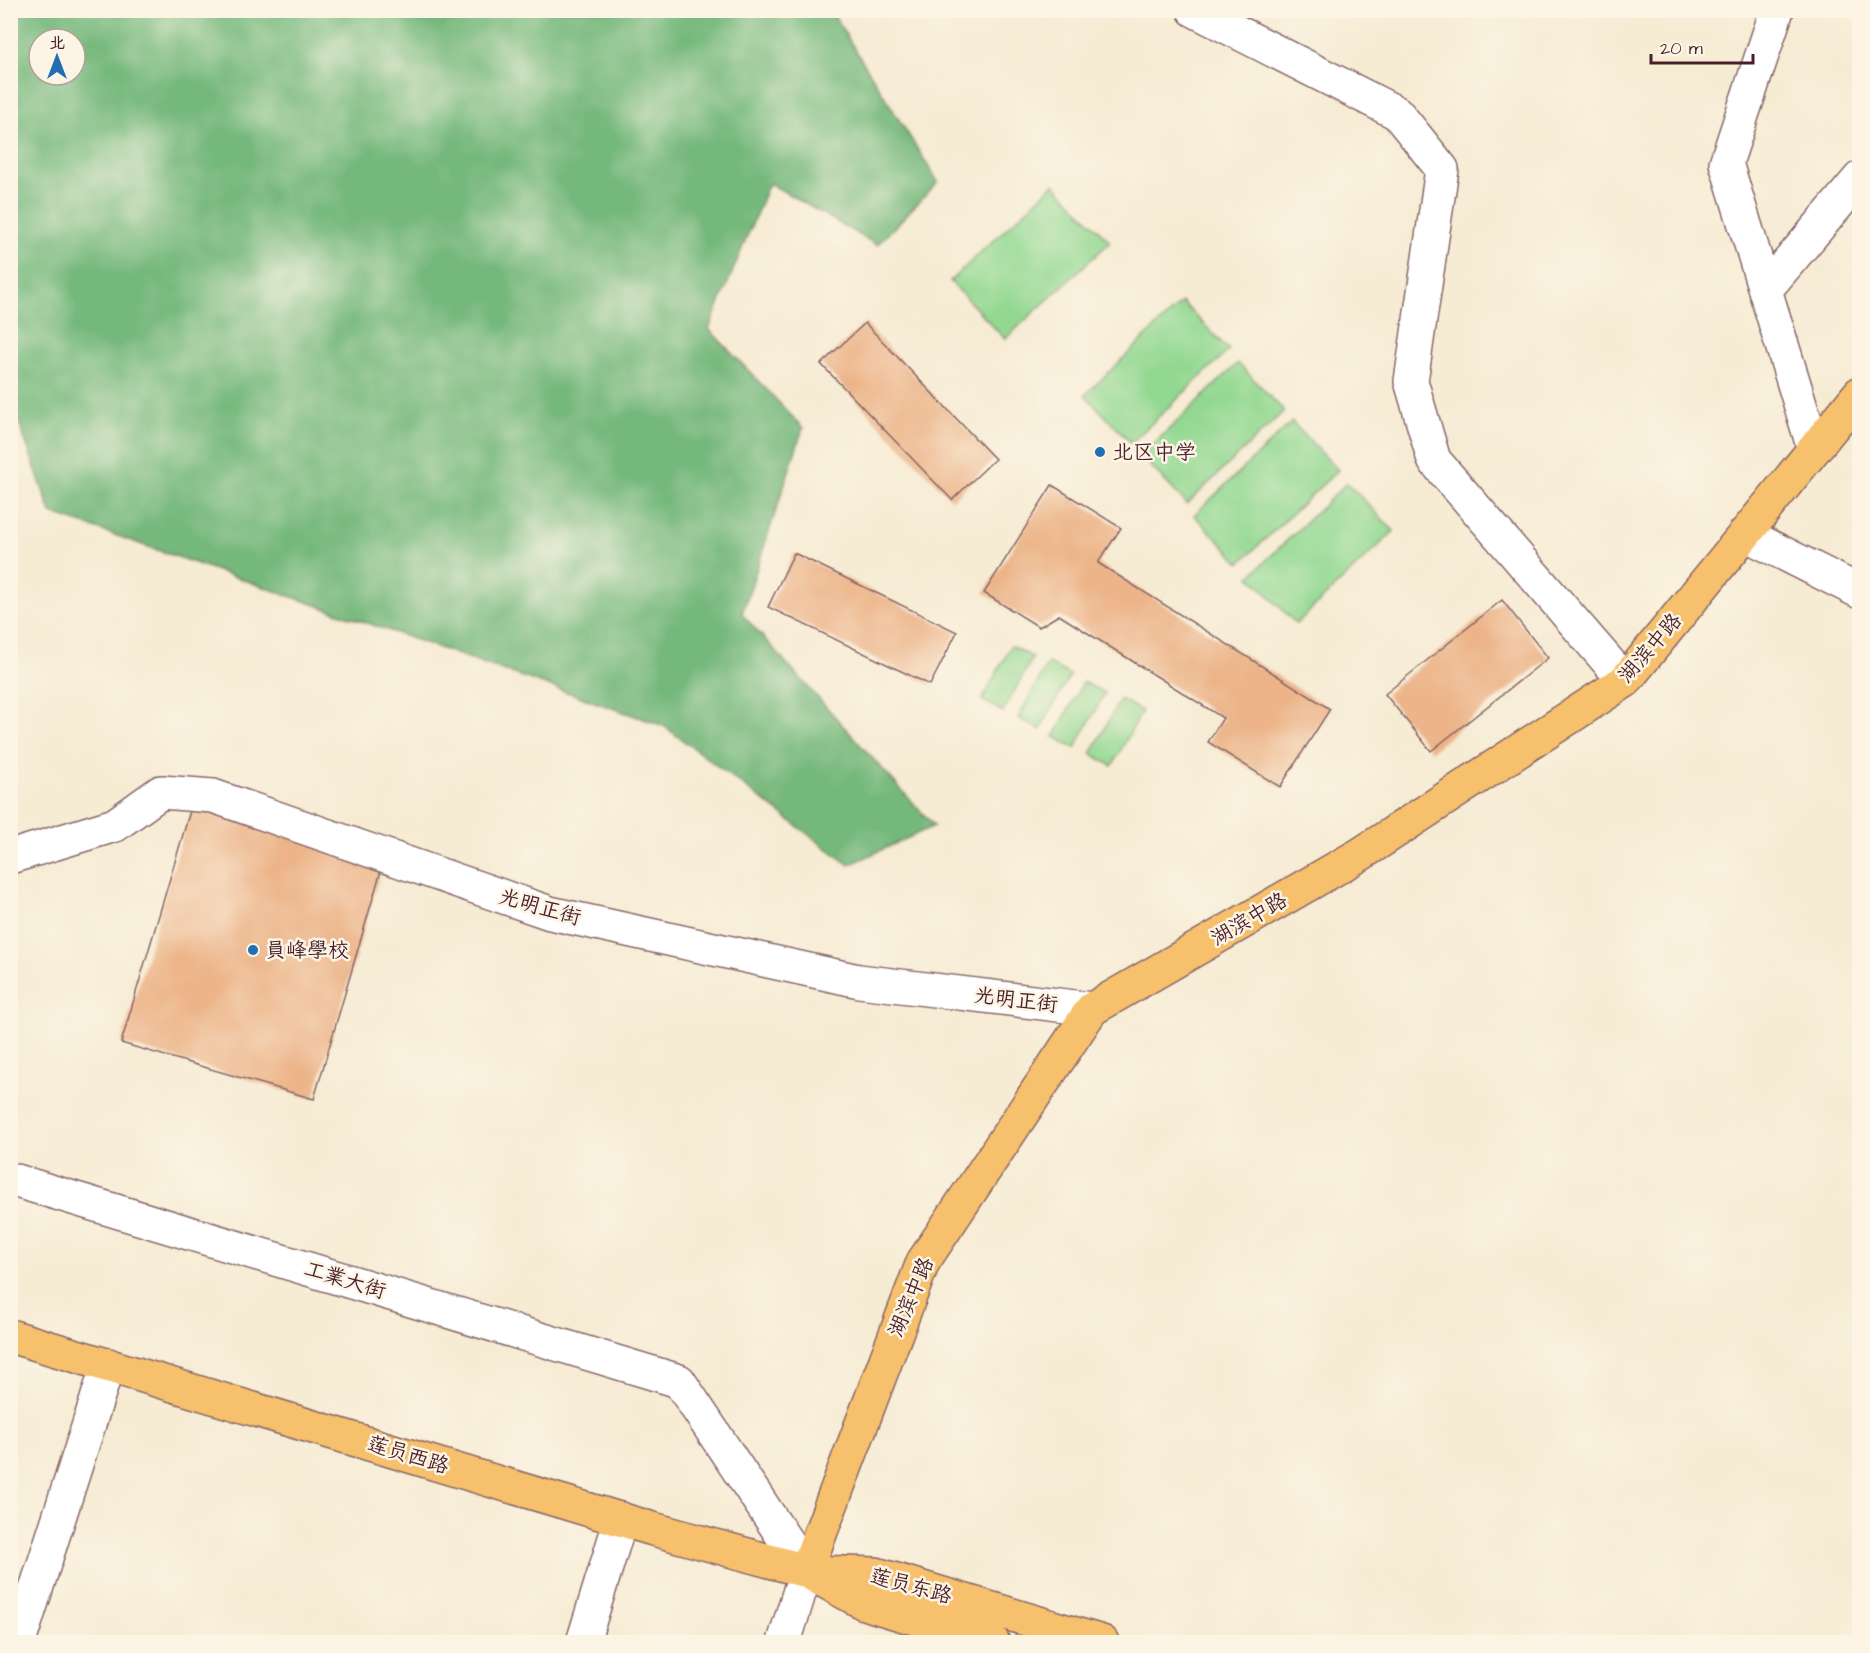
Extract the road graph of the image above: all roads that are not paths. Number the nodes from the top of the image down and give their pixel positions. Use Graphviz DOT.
graph roads {
  1 [pos="1194,10"];
  2 [pos="1777,10"];
  3 [pos="1860,178"];
  4 [pos="1765,290"];
  5 [pos="1860,393"];
  6 [pos="1814,450"];
  7 [pos="1745,534"];
  8 [pos="1860,592"];
  9 [pos="1625,681"];
  10 [pos="10,857"];
  11 [pos="1092,1009"];
  12 [pos="10,1179"];
  13 [pos="10,1336"];
  14 [pos="108,1365"];
  15 [pos="621,1519"];
  16 [pos="806,1571"];
  17 [pos="19,1642"];
  18 [pos="583,1642"];
  19 [pos="784,1642"];
  20 [pos="993,1642"];
  21 [pos="1102,1642"];
  1 -- 9 [label="street"];
  2 -- 4 [label="street"];
  3 -- 4 [label="street"];
  4 -- 6 [label="street"];
  5 -- 6 [label="main road, 湖滨中路"];
  6 -- 7 [label="main road, 湖滨中路"];
  7 -- 8 [label="street"];
  7 -- 9 [label="main road, 湖滨中路"];
  9 -- 11 [label="main road, 湖滨中路"];
  10 -- 11 [label="street, 光明正街"];
  11 -- 16 [label="main road, 湖滨中路"];
  12 -- 16 [label="street, 工業大街"];
  13 -- 14 [label="main road, 莲员西路"];
  14 -- 15 [label="main road, 莲员西路"];
  14 -- 17 [label="street"];
  15 -- 16 [label="main road, 莲员西路"];
  15 -- 18 [label="street"];
  16 -- 19 [label="street"];
  16 -- 20 [label="main road, 莲员东路"];
  16 -- 21 [label="main road, 莲员东路"];
}
